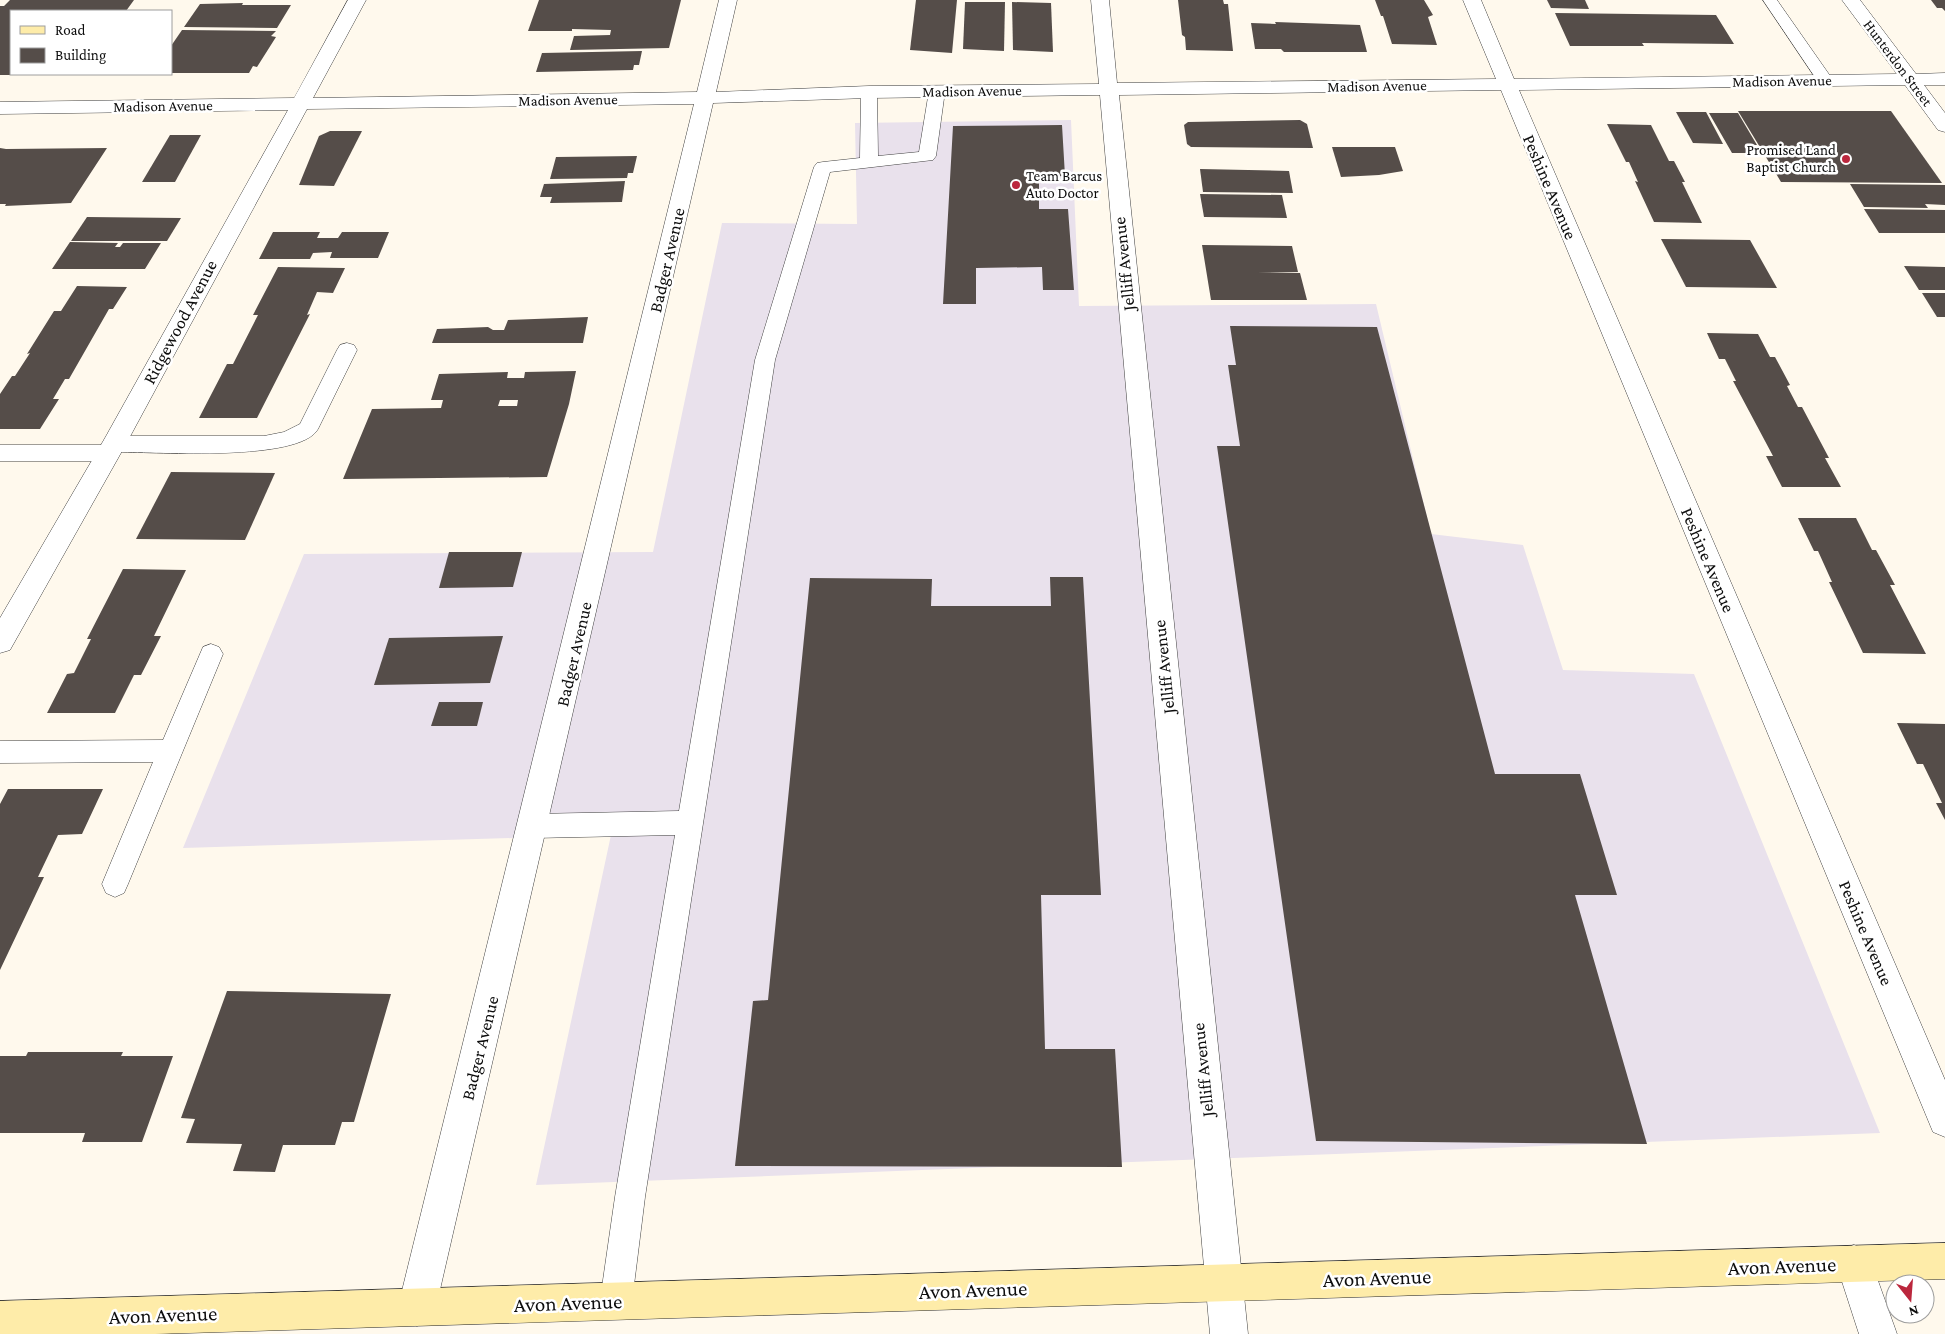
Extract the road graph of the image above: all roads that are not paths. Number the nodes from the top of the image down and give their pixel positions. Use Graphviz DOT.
graph roads {
  1 [pos="357,0"];
  2 [pos="728,0"];
  3 [pos="1100,0"];
  4 [pos="1472,0"];
  5 [pos="1770,0"];
  6 [pos="1851,0"];
  7 [pos="1910,79"];
  8 [pos="1945,79"];
  9 [pos="1825,80"];
  10 [pos="1506,84"];
  11 [pos="1107,89"];
  12 [pos="869,92"];
  13 [pos="937,92"];
  14 [pos="705,98"];
  15 [pos="298,105"];
  16 [pos="0,108"];
  17 [pos="1945,126"];
  18 [pos="869,162"];
  19 [pos="348,350"];
  20 [pos="112,449"];
  21 [pos="0,453"];
  22 [pos="0,642"];
  23 [pos="210,654"];
  24 [pos="170,751"];
  25 [pos="0,752"];
  26 [pos="690,823"];
  27 [pos="533,826"];
  28 [pos="115,884"];
  29 [pos="1945,1120"];
  30 [pos="1945,1261"];
  31 [pos="1854,1264"];
  32 [pos="1224,1283"];
  33 [pos="616,1301"];
  34 [pos="417,1307"];
  35 [pos="0,1320"];
  36 [pos="1229,1334"];
  37 [pos="1878,1334"];
  1 -- 15 [label="street, Ridgewood Avenue"];
  2 -- 14 [label="street, Badger Avenue"];
  3 -- 11 [label="street, Jelliff Avenue"];
  4 -- 10 [label="street, Peshine Avenue"];
  5 -- 9 [label="lane"];
  6 -- 7 [label="street, Hunterdon Street"];
  7 -- 8 [label="street, Madison Avenue"];
  7 -- 9 [label="street, Madison Avenue"];
  7 -- 17 [label="street, Hunterdon Street"];
  9 -- 10 [label="street, Madison Avenue"];
  10 -- 11 [label="street, Madison Avenue"];
  10 -- 29 [label="street, Peshine Avenue"];
  11 -- 13 [label="street, Madison Avenue"];
  11 -- 32 [label="street, Jelliff Avenue"];
  12 -- 13 [label="street, Madison Avenue"];
  12 -- 14 [label="street, Madison Avenue"];
  12 -- 18 [label="lane"];
  13 -- 18 [label="lane"];
  14 -- 15 [label="street, Madison Avenue"];
  14 -- 27 [label="street, Badger Avenue"];
  15 -- 16 [label="street, Madison Avenue"];
  15 -- 20 [label="street, Ridgewood Avenue"];
  18 -- 26 [label="lane"];
  19 -- 20 [label="lane"];
  20 -- 21 [label="lane"];
  20 -- 22 [label="street, Ridgewood Avenue"];
  23 -- 24 [label="lane"];
  24 -- 25 [label="lane"];
  24 -- 28 [label="lane"];
  26 -- 27 [label="lane"];
  26 -- 33 [label="lane"];
  27 -- 34 [label="street, Badger Avenue"];
  30 -- 31 [label="street, Avon Avenue"];
  31 -- 32 [label="street, Avon Avenue"];
  31 -- 37 [label="street"];
  32 -- 33 [label="street, Avon Avenue"];
  32 -- 36 [label="street, Jelliff Avenue"];
  33 -- 34 [label="street, Avon Avenue"];
  34 -- 35 [label="street, Avon Avenue"];
}
